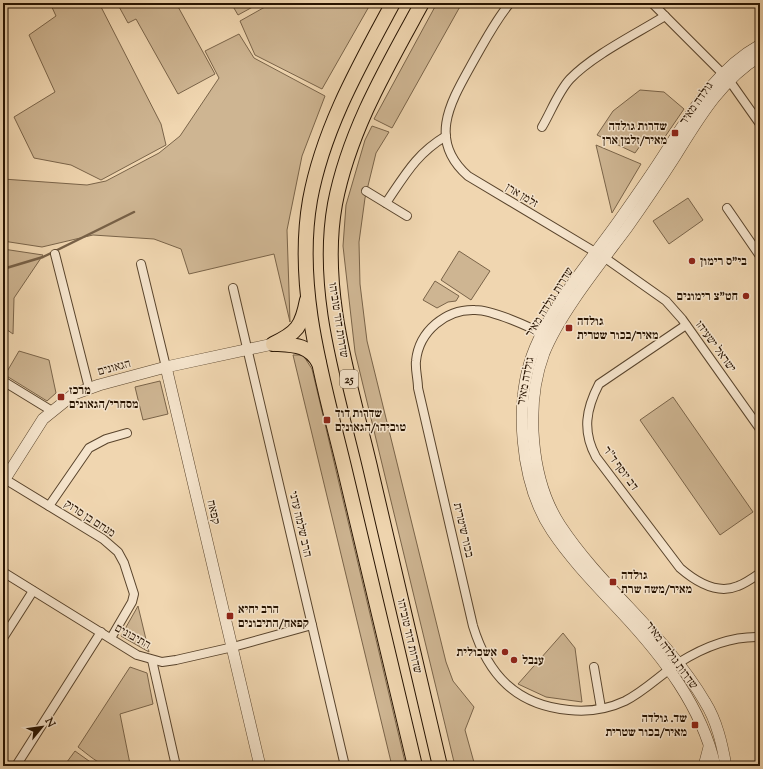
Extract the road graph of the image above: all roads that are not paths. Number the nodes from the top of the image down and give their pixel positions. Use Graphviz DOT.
graph roads {
  1 [pos="393,3"];
  2 [pos="422,3"];
  3 [pos="510,3"];
  4 [pos="652,3"];
  5 [pos="665,16"];
  6 [pos="760,45"];
  7 [pos="760,56"];
  8 [pos="726,77"];
  9 [pos="760,124"];
  10 [pos="542,127"];
  11 [pos="446,136"];
  12 [pos="366,190"];
  13 [pos="386,203"];
  14 [pos="727,208"];
  15 [pos="408,216"];
  16 [pos="55,254"];
  17 [pos="600,256"];
  18 [pos="760,256"];
  19 [pos="141,264"];
  20 [pos="233,288"];
  21 [pos="308,292"];
  22 [pos="686,325"];
  23 [pos="547,336"];
  24 [pos="273,344"];
  25 [pos="247,350"];
  26 [pos="166,368"];
  27 [pos="321,368"];
  28 [pos="3,381"];
  29 [pos="89,388"];
  30 [pos="52,411"];
  31 [pos="760,429"];
  32 [pos="127,433"];
  33 [pos="4,479"];
  34 [pos="49,506"];
  35 [pos="3,572"];
  36 [pos="760,574"];
  37 [pos="33,590"];
  38 [pos="312,625"];
  39 [pos="101,632"];
  40 [pos="760,637"];
  41 [pos="3,638"];
  42 [pos="111,638"];
  43 [pos="233,647"];
  44 [pos="152,660"];
  45 [pos="679,663"];
  46 [pos="594,667"];
  47 [pos="670,671"];
  48 [pos="601,708"];
  49 [pos="709,742"];
  50 [pos="16,766"];
  51 [pos="176,766"];
  52 [pos="260,766"];
  53 [pos="345,766"];
  54 [pos="415,766"];
  55 [pos="440,766"];
  56 [pos="704,766"];
  57 [pos="715,766"];
  58 [pos="726,766"];
  1 -- 21 [label="highway, שדרות דוד טוביהו / 25"];
  2 -- 55 [label="highway, שדרות דוד טוביהו / 25"];
  3 -- 11 [label="street, זלמן ארן"];
  4 -- 5 [label="street"];
  5 -- 8 [label="street"];
  5 -- 10 [label="street"];
  6 -- 8 [label="street, שדרות גולדה מאיר"];
  7 -- 8 [label="street, גולדה מאיר"];
  8 -- 9 [label="street"];
  8 -- 17 [label="street, שדרות גולדה מאיר"];
  11 -- 13 [label="street"];
  11 -- 17 [label="street, זלמן ארן"];
  12 -- 13 [label="street"];
  13 -- 15 [label="street"];
  14 -- 18 [label="street"];
  16 -- 29 [label="street"];
  17 -- 22 [label="street, ישראל ישעיהו"];
  17 -- 23 [label="street, שדרות גולדה מאיר"];
  19 -- 26 [label="street, קפאח"];
  20 -- 25 [label="street, הרב שלמה עדני"];
  21 -- 24 [label="highway"];
  21 -- 27 [label="highway, שדרות דוד טוביהו / 25"];
  22 -- 31 [label="street, ישראל ישעיהו"];
  22 -- 36 [label="street, דב יוסף ד\"ר"];
  23 -- 45 [label="street, גולדה מאיר"];
  23 -- 47 [label="street, שדרות גולדה מאיר"];
  23 -- 48 [label="street, בכור שיטרית"];
  24 -- 25 [label="street, הגאונים"];
  24 -- 27 [label="highway"];
  25 -- 26 [label="street, הגאונים"];
  25 -- 38 [label="street, הרב שלמה עדני"];
  26 -- 29 [label="street, הגאונים"];
  26 -- 43 [label="street, קפאח"];
  27 -- 54 [label="highway, שדרות דוד טוביהו / 25"];
  28 -- 30 [label="street"];
  29 -- 30 [label="street, הגאונים"];
  30 -- 33 [label="street, הגאונים"];
  32 -- 34 [label="street, מנחם בן סרוק"];
  33 -- 34 [label="street, מנחם בן סרוק"];
  34 -- 42 [label="street, מנחם בן סרוק"];
  35 -- 37 [label="street, התיבונים"];
  37 -- 39 [label="street, התיבונים"];
  37 -- 41 [label="street"];
  38 -- 43 [label="street, התיבונים"];
  38 -- 53 [label="street, הרב שלמה עדני"];
  39 -- 42 [label="street, התיבונים"];
  39 -- 50 [label="street"];
  40 -- 45 [label="street, בכור שיטרית"];
  42 -- 44 [label="street, התיבונים"];
  43 -- 44 [label="street, התיבונים"];
  43 -- 52 [label="street, קפאח"];
  44 -- 51 [label="street"];
  45 -- 47 [label="street, בכור שיטרית"];
  45 -- 58 [label="street, שדרות גולדה מאיר"];
  46 -- 48 [label="street"];
  47 -- 48 [label="street, בכור שיטרית"];
  47 -- 49 [label="street, שדרות גולדה מאיר"];
  49 -- 56 [label="street"];
  49 -- 57 [label="street, שדרות גולדה מאיר"];
}
